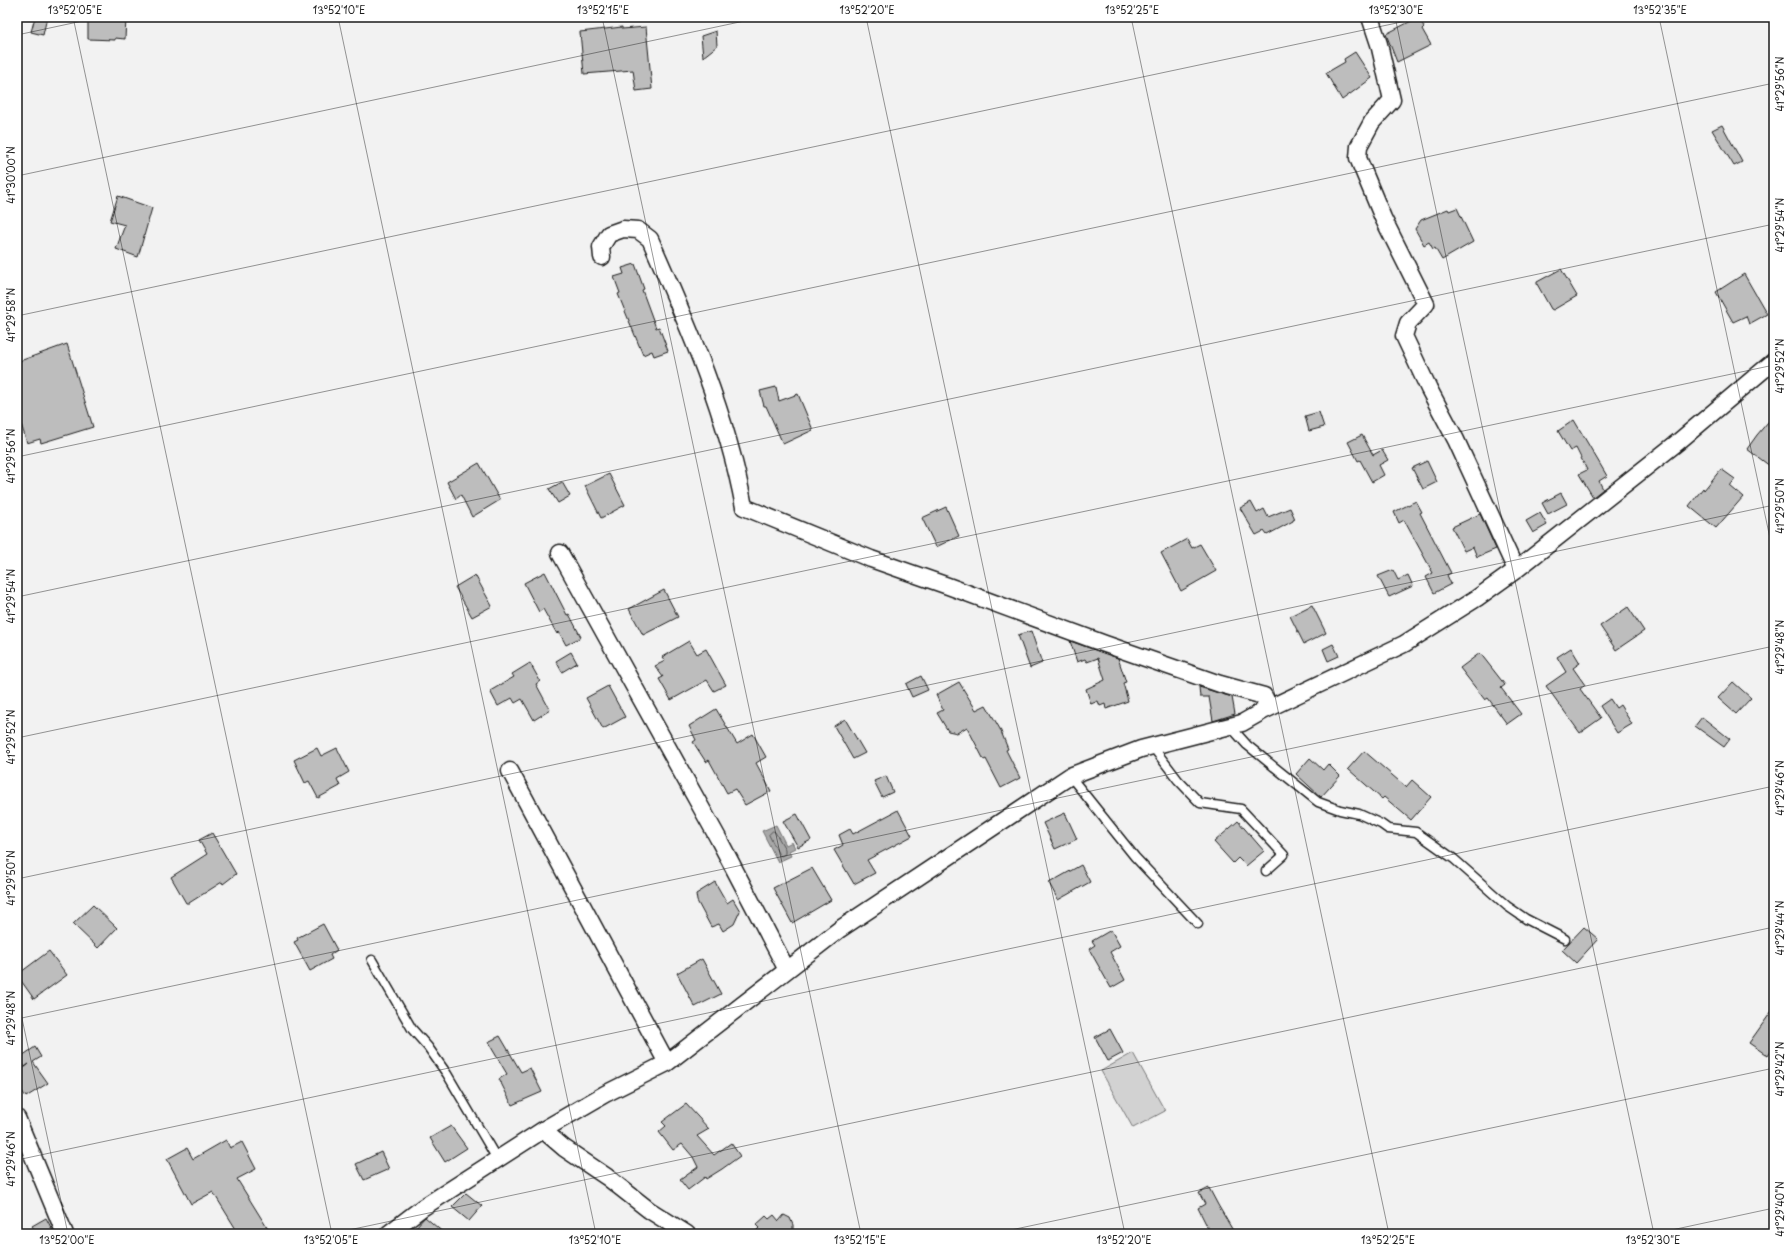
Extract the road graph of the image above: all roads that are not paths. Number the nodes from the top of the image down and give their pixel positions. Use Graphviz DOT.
graph roads {
  1 [pos="1370,17"];
  2 [pos="602,257"];
  3 [pos="1774,361"];
  4 [pos="560,553"];
  5 [pos="1516,570"];
  6 [pos="1263,711"];
  7 [pos="1230,726"];
  8 [pos="1152,746"];
  9 [pos="510,771"];
  10 [pos="1070,776"];
  11 [pos="1266,871"];
  12 [pos="1198,924"];
  13 [pos="1565,939"];
  14 [pos="372,960"];
  15 [pos="787,970"];
  16 [pos="667,1063"];
  17 [pos="17,1118"];
  18 [pos="543,1130"];
  19 [pos="497,1159"];
  20 [pos="65,1234"];
  21 [pos="388,1234"];
  22 [pos="687,1234"];
  1 -- 5 [label="street"];
  2 -- 6 [label="street"];
  3 -- 5 [label="street"];
  4 -- 15 [label="street"];
  5 -- 6 [label="street"];
  6 -- 7 [label="street"];
  7 -- 8 [label="street"];
  7 -- 13 [label="lane"];
  8 -- 10 [label="street"];
  8 -- 11 [label="lane"];
  9 -- 16 [label="street"];
  10 -- 12 [label="lane"];
  10 -- 15 [label="street"];
  14 -- 19 [label="lane"];
  15 -- 16 [label="street"];
  16 -- 18 [label="street"];
  17 -- 20 [label="street"];
  18 -- 19 [label="street"];
  18 -- 22 [label="street"];
  19 -- 21 [label="street"];
}
